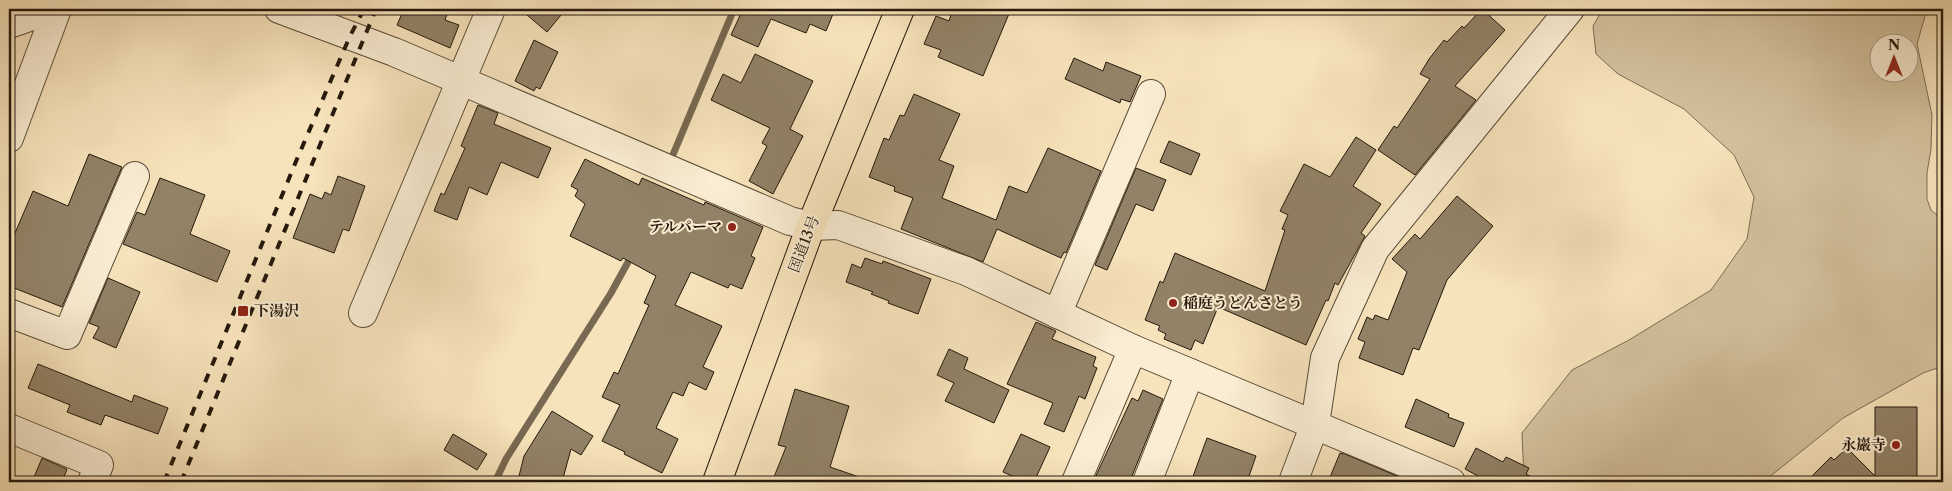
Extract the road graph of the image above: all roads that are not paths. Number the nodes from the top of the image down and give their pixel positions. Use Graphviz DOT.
graph roads {
  1 [pos="52,9"];
  2 [pos="57,9"];
  3 [pos="279,9"];
  4 [pos="491,9"];
  5 [pos="900,9"];
  6 [pos="1570,9"];
  7 [pos="9,24"];
  8 [pos="460,81"];
  9 [pos="1151,94"];
  10 [pos="9,138"];
  11 [pos="135,176"];
  12 [pos="810,226"];
  13 [pos="9,313"];
  14 [pos="364,313"];
  15 [pos="1057,314"];
  16 [pos="1133,349"];
  17 [pos="1190,373"];
  18 [pos="1315,424"];
  19 [pos="9,428"];
  20 [pos="92,482"];
  21 [pos="717,482"];
  22 [pos="1076,482"];
  23 [pos="1147,482"];
  24 [pos="1293,482"];
  25 [pos="1451,482"];
  1 -- 7 [label="street"];
  2 -- 10 [label="street"];
  3 -- 8 [label="street"];
  4 -- 8 [label="street"];
  5 -- 12 [label="highway, 国道13号"];
  6 -- 18 [label="street"];
  8 -- 12 [label="street"];
  8 -- 14 [label="street"];
  9 -- 15 [label="street"];
  11 -- 13 [label="street"];
  12 -- 15 [label="street"];
  12 -- 21 [label="highway, 国道13号"];
  15 -- 16 [label="street"];
  16 -- 17 [label="street"];
  16 -- 22 [label="street"];
  17 -- 18 [label="street"];
  17 -- 23 [label="street"];
  18 -- 24 [label="street"];
  18 -- 25 [label="street"];
  19 -- 20 [label="street"];
}
